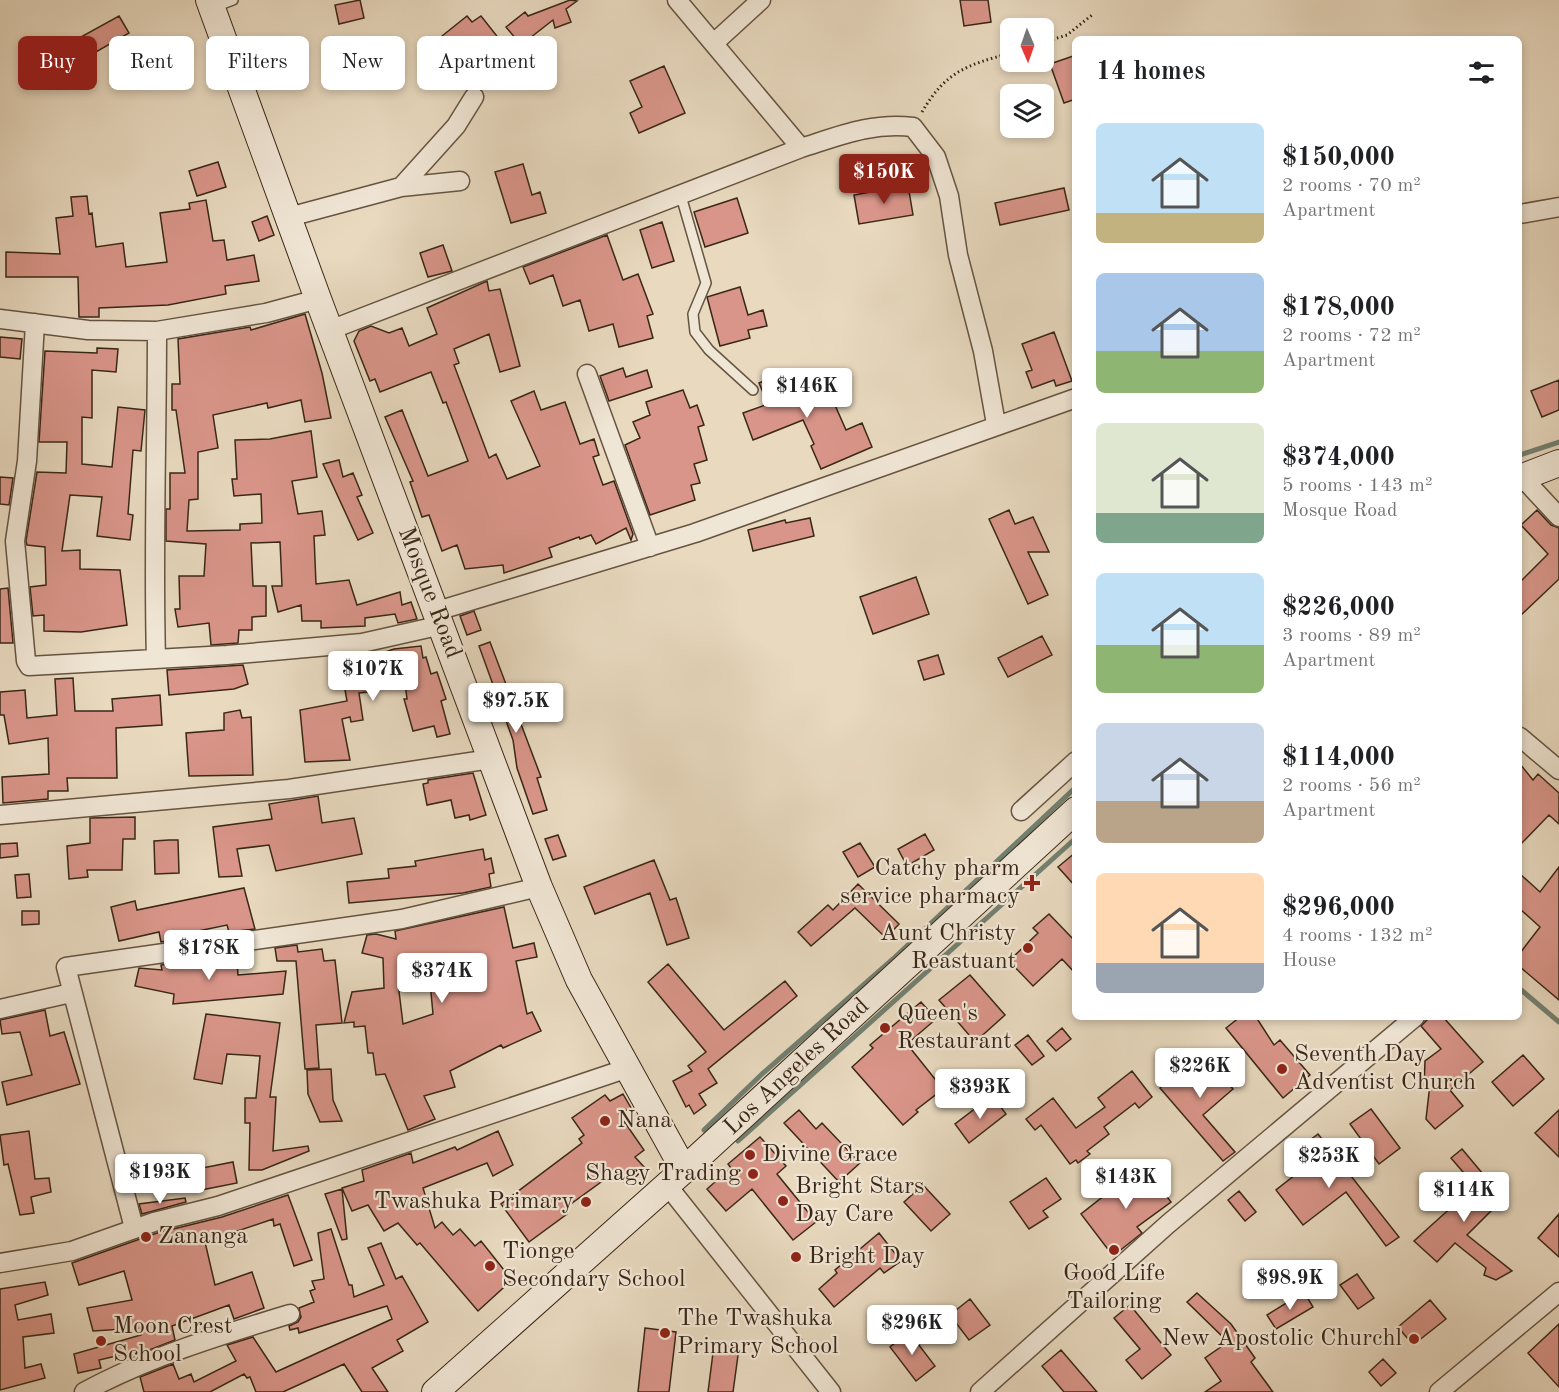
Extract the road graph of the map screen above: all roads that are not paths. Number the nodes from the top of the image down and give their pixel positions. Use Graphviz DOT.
graph roads {
  1 [pos="677,0"];
  2 [pos="761,0"];
  3 [pos="218,3"];
  4 [pos="714,43"];
  5 [pos="474,97"];
  6 [pos="801,148"];
  7 [pos="460,181"];
  8 [pos="401,187"];
  9 [pos="681,196"];
  10 [pos="1559,207"];
  11 [pos="1522,214"];
  12 [pos="289,217"];
  13 [pos="318,299"];
  14 [pos="0,319"];
  15 [pos="35,323"];
  16 [pos="330,330"];
  17 [pos="157,331"];
  18 [pos="587,374"];
  19 [pos="753,390"];
  20 [pos="1072,399"];
  21 [pos="996,424"];
  22 [pos="1559,463"];
  23 [pos="1522,477"];
  24 [pos="1522,478"];
  25 [pos="1559,517"];
  26 [pos="650,547"];
  27 [pos="439,618"];
  28 [pos="156,659"];
  29 [pos="1522,739"];
  30 [pos="491,759"];
  31 [pos="1072,765"];
  32 [pos="1559,770"];
  33 [pos="1021,811"];
  34 [pos="1072,814"];
  35 [pos="0,815"];
  36 [pos="539,887"];
  37 [pos="71,993"];
  38 [pos="0,1009"];
  39 [pos="1411,1020"];
  40 [pos="627,1068"];
  41 [pos="675,1178"];
  42 [pos="134,1228"];
  43 [pos="0,1263"];
  44 [pos="1559,1292"];
  45 [pos="290,1314"];
  46 [pos="84,1392"];
  47 [pos="435,1392"];
  48 [pos="831,1392"];
  49 [pos="980,1392"];
  50 [pos="1439,1392"];
  1 -- 4 [label="street"];
  2 -- 4 [label="street"];
  3 -- 12 [label="street, Mosque Road"];
  4 -- 6 [label="street"];
  5 -- 8 [label="street"];
  6 -- 9 [label="street"];
  6 -- 21 [label="street"];
  7 -- 8 [label="street"];
  8 -- 12 [label="street"];
  9 -- 16 [label="street"];
  9 -- 19 [label="lane"];
  10 -- 11 [label="street"];
  12 -- 13 [label="street, Mosque Road"];
  13 -- 16 [label="street, Mosque Road"];
  13 -- 17 [label="street"];
  14 -- 15 [label="street"];
  15 -- 17 [label="street"];
  15 -- 28 [label="street"];
  16 -- 27 [label="street, Mosque Road"];
  17 -- 28 [label="street"];
  18 -- 26 [label="street"];
  20 -- 21 [label="street"];
  21 -- 26 [label="street"];
  22 -- 23 [label="street"];
  24 -- 25 [label="street"];
  26 -- 27 [label="street"];
  27 -- 28 [label="street"];
  27 -- 30 [label="street, Mosque Road"];
  29 -- 32 [label="street"];
  30 -- 35 [label="street"];
  30 -- 36 [label="street, Mosque Road"];
  31 -- 33 [label="street"];
  34 -- 41 [label="street, Los Angeles Road"];
  36 -- 37 [label="street"];
  36 -- 40 [label="street, Mosque Road"];
  37 -- 38 [label="street"];
  37 -- 42 [label="street"];
  39 -- 49 [label="street"];
  40 -- 41 [label="street, Mosque Road"];
  40 -- 42 [label="street"];
  41 -- 47 [label="street, Los Angeles Road"];
  41 -- 48 [label="street"];
  42 -- 43 [label="street"];
  44 -- 50 [label="street"];
  45 -- 46 [label="street"];
}
